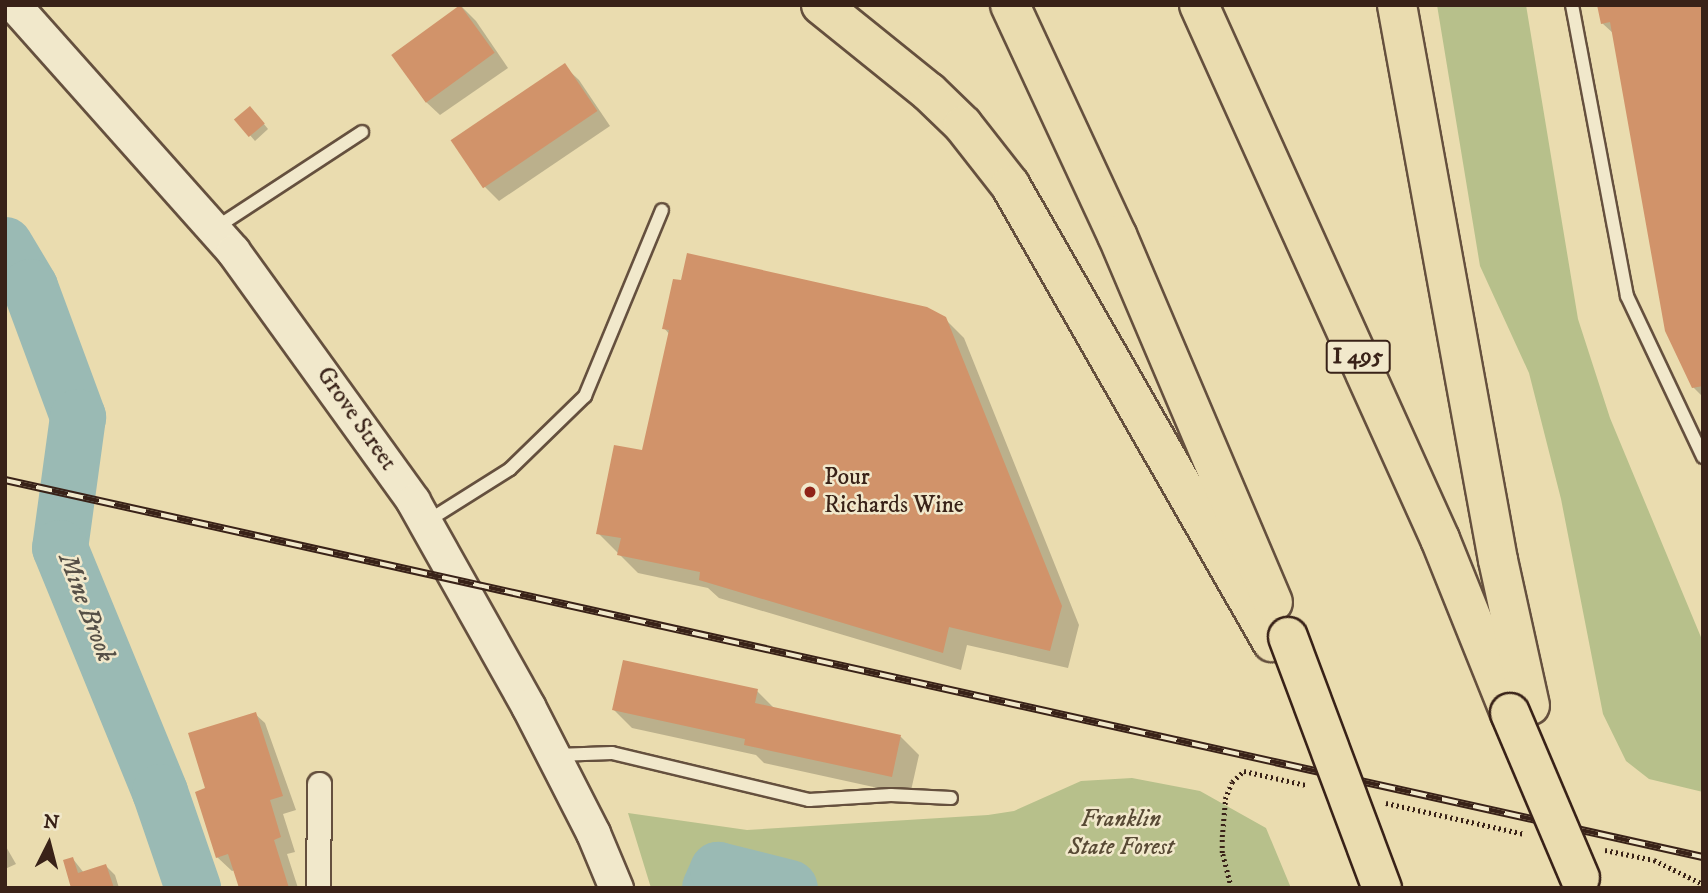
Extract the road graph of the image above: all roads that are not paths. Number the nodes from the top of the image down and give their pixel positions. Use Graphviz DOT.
graph roads {
  1 [pos="14,5"];
  2 [pos="821,5"];
  3 [pos="1010,5"];
  4 [pos="1199,5"];
  5 [pos="1397,5"];
  6 [pos="1572,5"];
  7 [pos="362,132"];
  8 [pos="662,210"];
  9 [pos="214,229"];
  10 [pos="1703,457"];
  11 [pos="425,522"];
  12 [pos="1280,639"];
  13 [pos="1520,710"];
  14 [pos="553,755"];
  15 [pos="319,784"];
  16 [pos="951,799"];
  17 [pos="1585,871"];
  18 [pos="318,888"];
  19 [pos="615,888"];
  20 [pos="1382,888"];
  1 -- 9 [label="main road, Grove Street"];
  2 -- 12 [label="highway"];
  3 -- 12 [label="highway"];
  4 -- 13 [label="highway, I 495"];
  5 -- 13 [label="highway"];
  6 -- 10 [label="lane"];
  7 -- 9 [label="lane"];
  8 -- 11 [label="lane"];
  9 -- 11 [label="main road, Grove Street"];
  11 -- 14 [label="main road, Grove Street"];
  12 -- 20 [label="highway, bridge"];
  13 -- 17 [label="highway, I 495, bridge"];
  14 -- 16 [label="lane"];
  14 -- 19 [label="main road, Grove Street"];
  15 -- 18 [label="street"];
}
